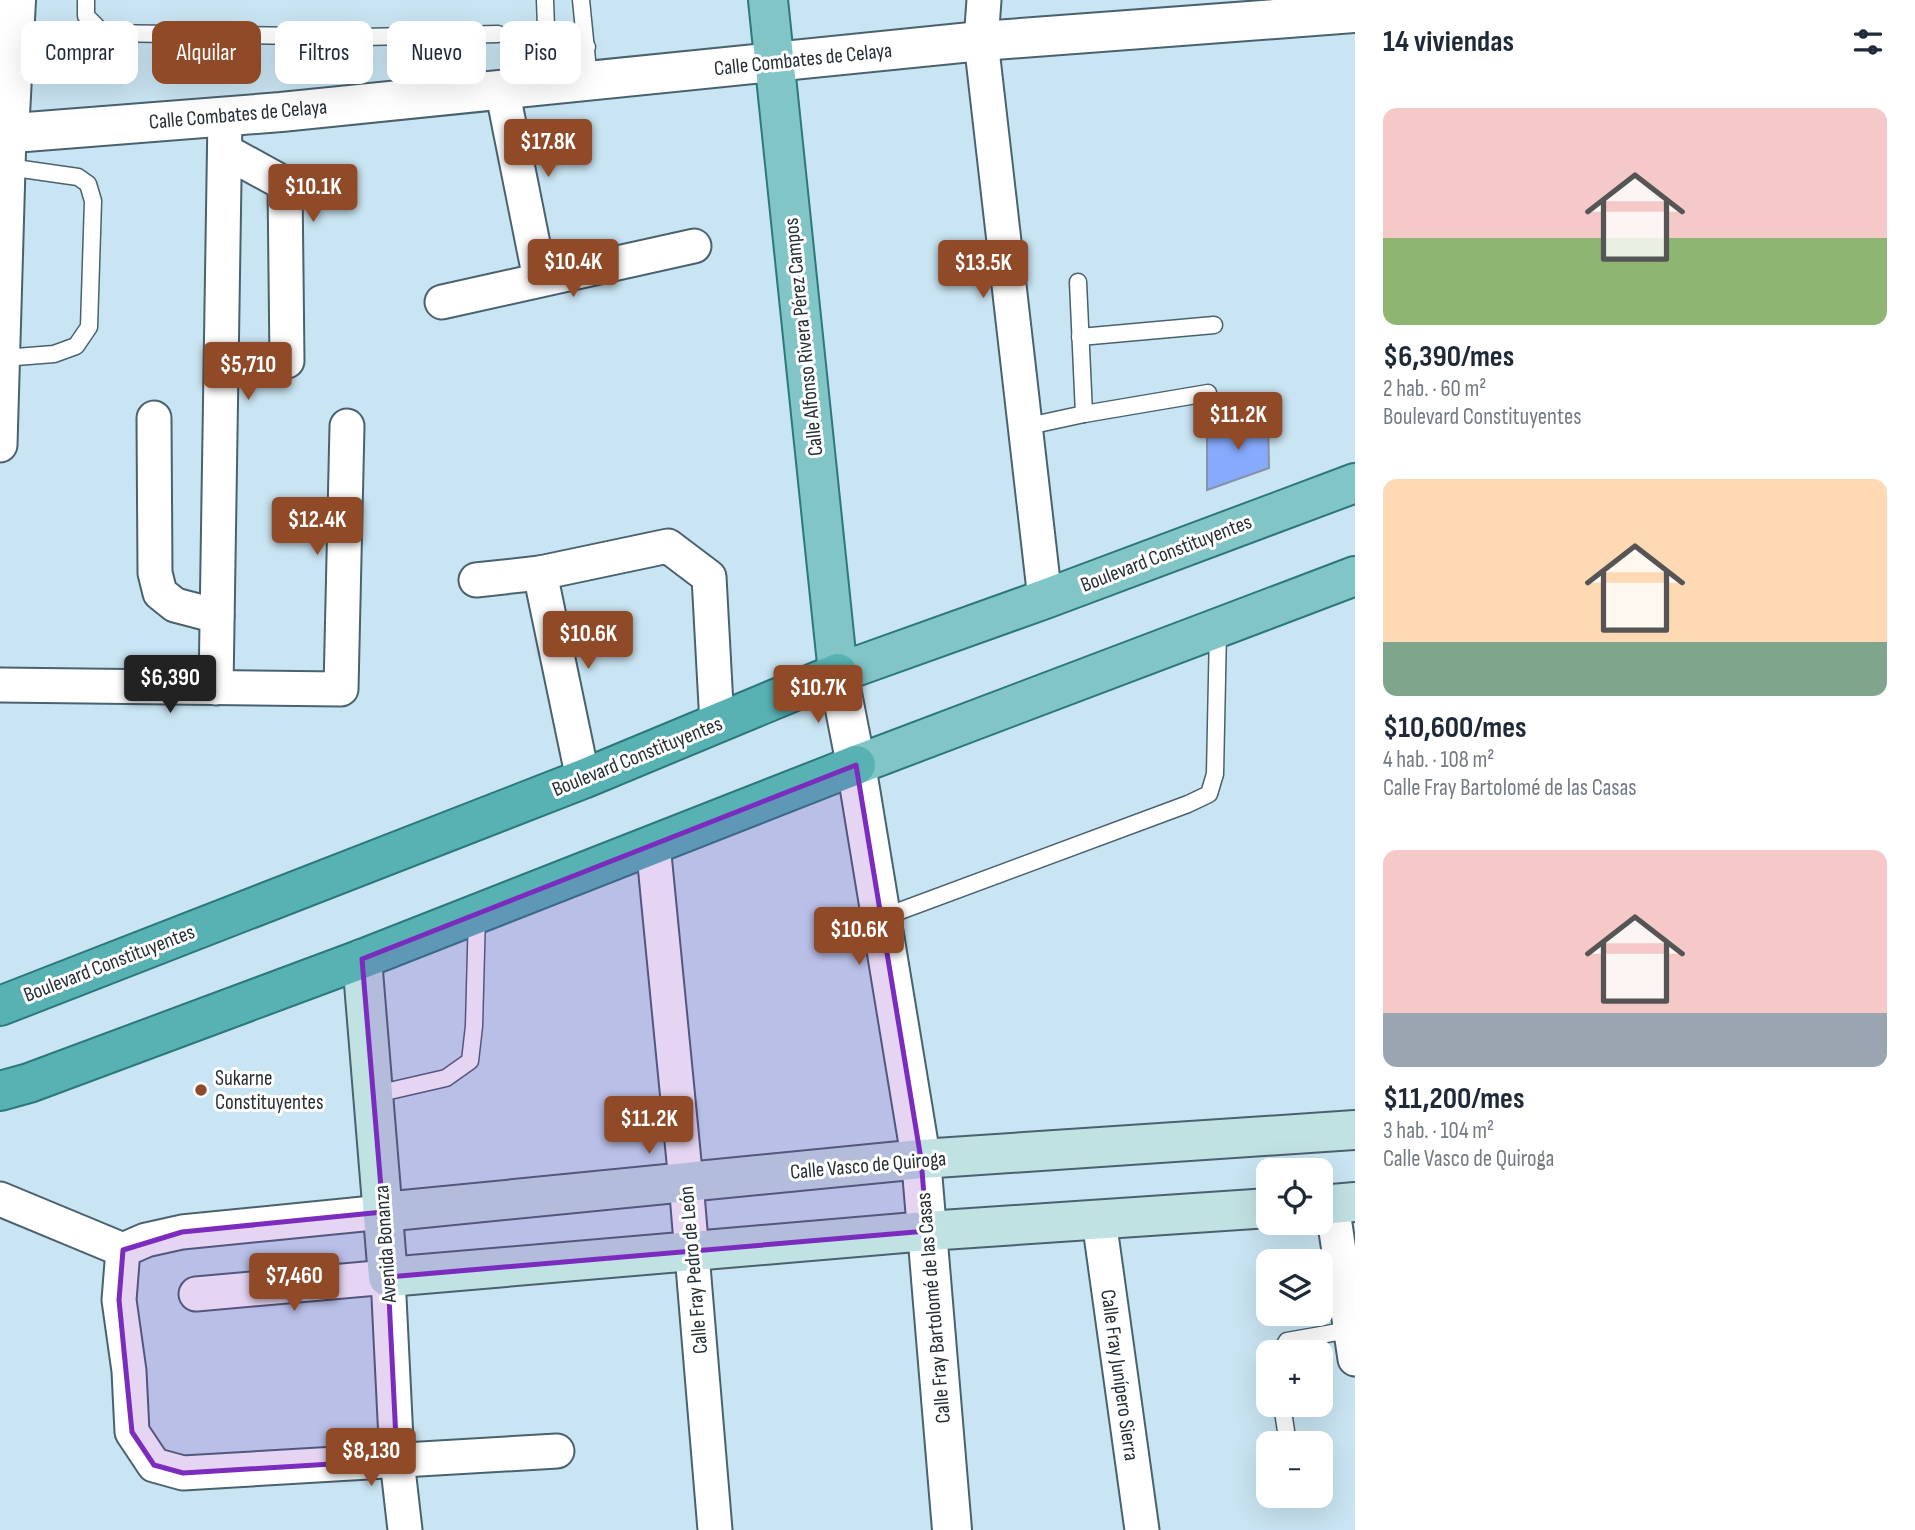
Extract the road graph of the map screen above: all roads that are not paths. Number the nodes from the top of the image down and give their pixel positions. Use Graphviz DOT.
graph roads {
  1 [pos="16,0"];
  2 [pos="86,0"];
  3 [pos="545,0"];
  4 [pos="581,0"];
  5 [pos="768,0"];
  6 [pos="984,0"];
  7 [pos="1355,13"];
  8 [pos="546,21"];
  9 [pos="486,34"];
  10 [pos="498,34"];
  11 [pos="275,36"];
  12 [pos="981,41"];
  13 [pos="773,61"];
  14 [pos="588,64"];
  15 [pos="581,65"];
  16 [pos="412,84"];
  17 [pos="513,84"];
  18 [pos="502,89"];
  19 [pos="412,99"];
  20 [pos="225,133"];
  21 [pos="6,145"];
  22 [pos="694,246"];
  23 [pos="540,279"];
  24 [pos="1078,282"];
  25 [pos="442,302"];
  26 [pos="1214,325"];
  27 [pos="1080,337"];
  28 [pos="3,358"];
  29 [pos="287,360"];
  30 [pos="1208,393"];
  31 [pos="1084,414"];
  32 [pos="155,418"];
  33 [pos="347,426"];
  34 [pos="1024,427"];
  35 [pos="0,445"];
  36 [pos="1355,482"];
  37 [pos="540,573"];
  38 [pos="1355,576"];
  39 [pos="476,580"];
  40 [pos="1045,598"];
  41 [pos="217,616"];
  42 [pos="1218,629"];
  43 [pos="838,673"];
  44 [pos="0,685"];
  45 [pos="216,688"];
  46 [pos="717,724"];
  47 [pos="856,765"];
  48 [pos="583,779"];
  49 [pos="653,844"];
  50 [pos="477,913"];
  51 [pos="881,918"];
  52 [pos="362,959"];
  53 [pos="0,1006"];
  54 [pos="10,1090"];
  55 [pos="372,1095"];
  56 [pos="1355,1130"];
  57 [pos="921,1159"];
  58 [pos="686,1182"];
  59 [pos="0,1199"];
  60 [pos="1336,1204"];
  61 [pos="1256,1209"];
  62 [pos="383,1212"];
  63 [pos="1099,1220"];
  64 [pos="927,1231"];
  65 [pos="123,1250"];
  66 [pos="690,1251"];
  67 [pos="388,1277"];
  68 [pos="196,1294"];
  69 [pos="1354,1339"];
  70 [pos="1320,1340"];
  71 [pos="556,1451"];
  72 [pos="397,1460"];
  73 [pos="405,1530"];
  74 [pos="715,1530"];
  75 [pos="952,1530"];
  76 [pos="1142,1530"];
  1 -- 21 [label="street"];
  2 -- 11 [label="lane"];
  3 -- 8 [label="lane"];
  4 -- 14 [label="lane"];
  5 -- 13 [label="main road, Calle Alfonso Rivera Pérez Campos"];
  6 -- 12 [label="street"];
  7 -- 12 [label="street, Calle Combates de Celaya"];
  9 -- 10 [label="lane"];
  12 -- 13 [label="street, Calle Combates de Celaya"];
  12 -- 34 [label="street"];
  13 -- 14 [label="street, Calle Combates de Celaya"];
  13 -- 43 [label="main road, Calle Alfonso Rivera Pérez Campos"];
  14 -- 15 [label="street, Calle Combates de Celaya"];
  16 -- 19 [label="lane"];
  17 -- 18 [label="street, Calle Combates de Celaya"];
  18 -- 19 [label="street, Calle Combates de Celaya"];
  18 -- 23 [label="street"];
  19 -- 20 [label="street, Calle Combates de Celaya"];
  20 -- 21 [label="street, Calle Combates de Celaya"];
  20 -- 29 [label="street"];
  20 -- 41 [label="street"];
  21 -- 28 [label="street"];
  21 -- 28 [label="lane"];
  22 -- 23 [label="street"];
  23 -- 25 [label="street"];
  24 -- 27 [label="lane"];
  26 -- 27 [label="lane"];
  27 -- 31 [label="lane"];
  28 -- 35 [label="street"];
  30 -- 31 [label="lane"];
  31 -- 34 [label="lane"];
  32 -- 41 [label="street"];
  33 -- 45 [label="street"];
  34 -- 40 [label="street"];
  36 -- 40 [label="main road, Boulevard Constituyentes"];
  37 -- 39 [label="street"];
  37 -- 46 [label="street"];
  37 -- 48 [label="street"];
  38 -- 42 [label="main road"];
  40 -- 43 [label="main road, Boulevard Constituyentes"];
  41 -- 45 [label="street"];
  42 -- 47 [label="main road"];
  42 -- 51 [label="lane"];
  43 -- 46 [label="highway, Boulevard Constituyentes"];
  43 -- 47 [label="street, Calle Fray Bartolomé de las Casas"];
  44 -- 45 [label="street"];
  46 -- 48 [label="highway, Boulevard Constituyentes"];
  47 -- 49 [label="highway"];
  47 -- 51 [label="street, Calle Fray Bartolomé de las Casas"];
  48 -- 53 [label="highway, Boulevard Constituyentes"];
  49 -- 50 [label="highway"];
  49 -- 58 [label="street, Calle Fray Pedro de León"];
  50 -- 52 [label="highway"];
  50 -- 55 [label="lane"];
  51 -- 57 [label="street, Calle Fray Bartolomé de las Casas"];
  52 -- 54 [label="highway"];
  52 -- 55 [label="main road, Avenida Bonanza"];
  55 -- 62 [label="main road, Avenida Bonanza"];
  56 -- 57 [label="main road, Calle Vasco de Quiroga"];
  57 -- 58 [label="main road, Calle Vasco de Quiroga"];
  57 -- 64 [label="street, Calle Fray Bartolomé de las Casas"];
  58 -- 62 [label="main road, Calle Vasco de Quiroga"];
  58 -- 66 [label="street, Calle Fray Pedro de León"];
  59 -- 65 [label="street"];
  60 -- 69 [label="street"];
  61 -- 63 [label="main road"];
  62 -- 65 [label="street"];
  62 -- 67 [label="main road, Avenida Bonanza"];
  63 -- 64 [label="main road"];
  63 -- 76 [label="street, Calle Fray Junípero Sierra"];
  64 -- 66 [label="main road"];
  64 -- 75 [label="street, Calle Fray Bartolomé de las Casas"];
  65 -- 72 [label="street"];
  66 -- 67 [label="main road"];
  66 -- 74 [label="street, Calle Fray Pedro de León"];
  67 -- 68 [label="street"];
  67 -- 72 [label="street, Avenida Bonanza"];
  69 -- 70 [label="lane"];
  71 -- 72 [label="street"];
  72 -- 73 [label="street, Avenida Bonanza"];
}
